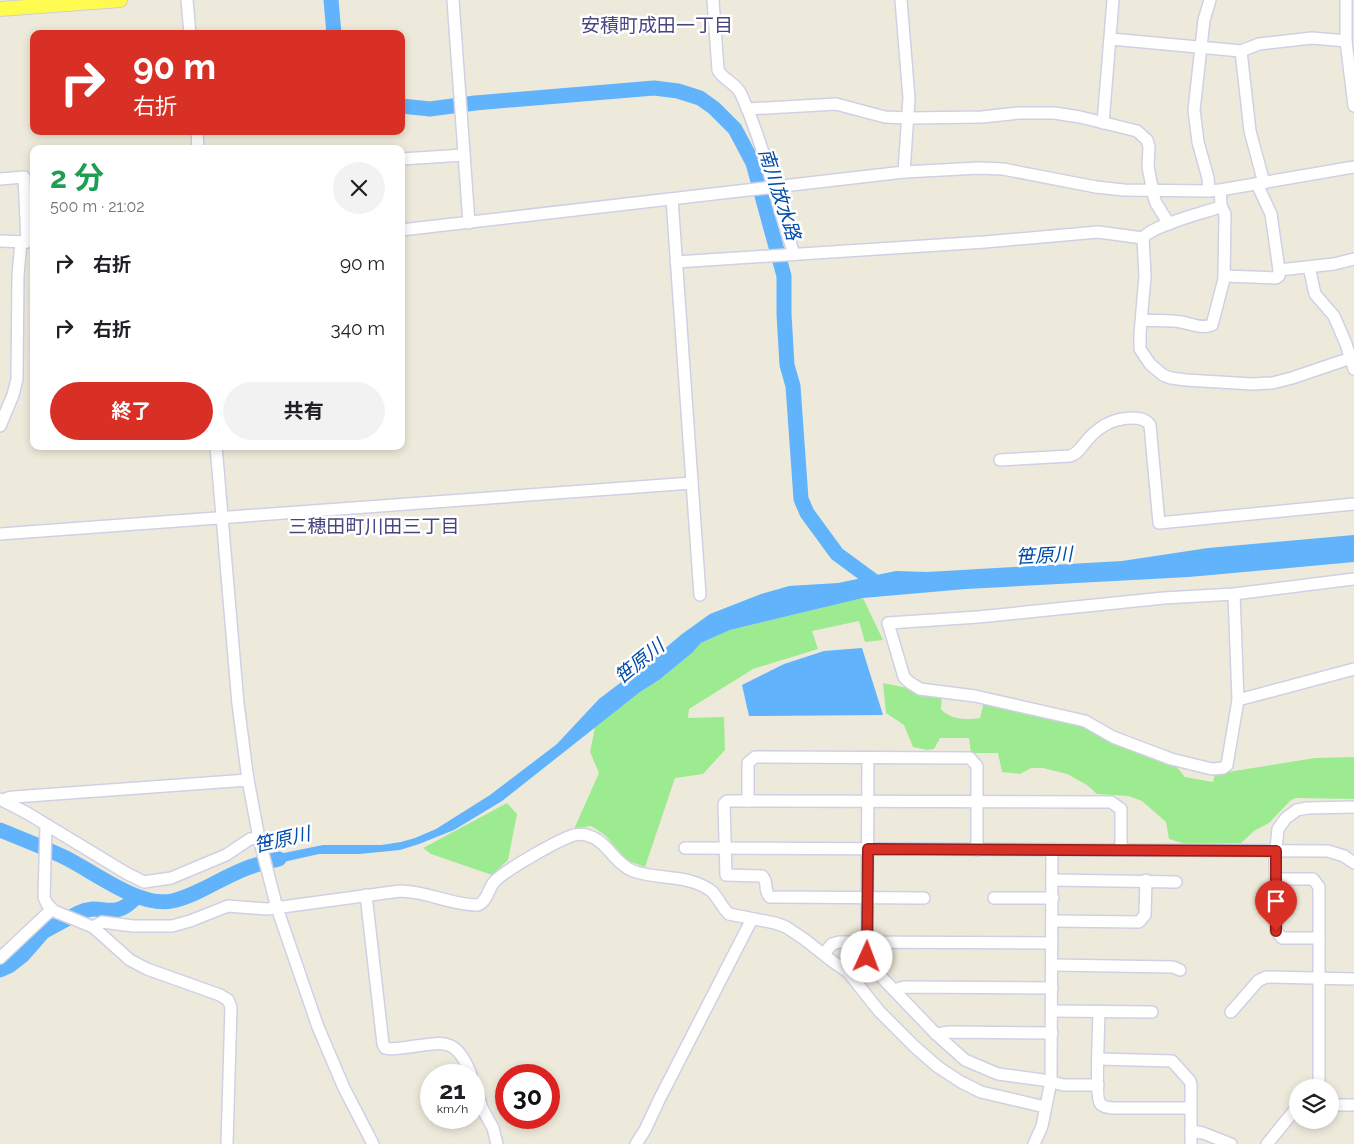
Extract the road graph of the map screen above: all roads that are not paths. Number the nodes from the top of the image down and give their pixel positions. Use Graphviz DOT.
graph roads {
  1 [pos="120,0"];
  2 [pos="188,0"];
  3 [pos="453,0"];
  4 [pos="713,0"];
  5 [pos="901,0"];
  6 [pos="1113,0"];
  7 [pos="1210,0"];
  8 [pos="1346,0"];
  9 [pos="0,9"];
  10 [pos="190,30"];
  11 [pos="1111,38"];
  12 [pos="1346,41"];
  13 [pos="1200,48"];
  14 [pos="1241,51"];
  15 [pos="1354,106"];
  16 [pos="748,109"];
  17 [pos="908,118"];
  18 [pos="1103,123"];
  19 [pos="464,155"];
  20 [pos="405,160"];
  21 [pos="1354,167"];
  22 [pos="904,172"];
  23 [pos="0,179"];
  24 [pos="1261,184"];
  25 [pos="772,187"];
  26 [pos="1152,190"];
  27 [pos="1214,191"];
  28 [pos="672,199"];
  29 [pos="1221,206"];
  30 [pos="469,223"];
  31 [pos="1168,224"];
  32 [pos="405,230"];
  33 [pos="1143,238"];
  34 [pos="0,241"];
  35 [pos="27,242"];
  36 [pos="794,254"];
  37 [pos="1354,259"];
  38 [pos="676,262"];
  39 [pos="1309,267"];
  40 [pos="1279,270"];
  41 [pos="1224,276"];
  42 [pos="1142,320"];
  43 [pos="1353,361"];
  44 [pos="0,426"];
  45 [pos="216,450"];
  46 [pos="1000,460"];
  47 [pos="692,483"];
  48 [pos="1354,504"];
  49 [pos="222,518"];
  50 [pos="0,534"];
  51 [pos="1354,579"];
  52 [pos="1234,594"];
  53 [pos="700,596"];
  54 [pos="1354,669"];
  55 [pos="1238,700"];
  56 [pos="868,758"];
  57 [pos="248,780"];
  58 [pos="3,800"];
  59 [pos="748,801"];
  60 [pos="868,802"];
  61 [pos="978,803"];
  62 [pos="1354,807"];
  63 [pos="46,826"];
  64 [pos="259,838"];
  65 [pos="685,848"];
  66 [pos="725,848"];
  67 [pos="868,849"];
  68 [pos="1052,849"];
  69 [pos="977,850"];
  70 [pos="1121,850"];
  71 [pos="1276,851"];
  72 [pos="1354,863"];
  73 [pos="1276,879"];
  74 [pos="1053,880"];
  75 [pos="1146,880"];
  76 [pos="1176,882"];
  77 [pos="366,895"];
  78 [pos="868,898"];
  79 [pos="924,898"];
  80 [pos="994,898"];
  81 [pos="1053,898"];
  82 [pos="277,908"];
  83 [pos="53,910"];
  84 [pos="752,919"];
  85 [pos="1052,921"];
  86 [pos="90,926"];
  87 [pos="1319,938"];
  88 [pos="867,942"];
  89 [pos="1052,943"];
  90 [pos="824,954"];
  91 [pos="0,958"];
  92 [pos="1052,966"];
  93 [pos="1180,970"];
  94 [pos="1319,979"];
  95 [pos="1354,980"];
  96 [pos="1052,988"];
  97 [pos="894,990"];
  98 [pos="1052,1010"];
  99 [pos="1099,1011"];
  100 [pos="1152,1012"];
  101 [pos="1230,1012"];
  102 [pos="1052,1033"];
  103 [pos="936,1034"];
  104 [pos="1099,1059"];
  105 [pos="467,1064"];
  106 [pos="1318,1079"];
  107 [pos="1051,1081"];
  108 [pos="1098,1086"];
  109 [pos="1339,1104"];
  110 [pos="1354,1105"];
  111 [pos="1046,1107"];
  112 [pos="1190,1108"];
  113 [pos="485,1113"];
  114 [pos="1289,1117"];
  115 [pos="1191,1131"];
  116 [pos="227,1144"];
  117 [pos="373,1144"];
  118 [pos="497,1144"];
  119 [pos="636,1144"];
  120 [pos="1034,1144"];
  121 [pos="1191,1144"];
  122 [pos="1231,1144"];
  123 [pos="1267,1144"];
  1 -- 9 [label="main road"];
  2 -- 10 [label="street"];
  3 -- 19 [label="street"];
  4 -- 16 [label="street"];
  5 -- 17 [label="street"];
  6 -- 11 [label="street"];
  7 -- 13 [label="street"];
  8 -- 12 [label="street"];
  11 -- 13 [label="street"];
  11 -- 18 [label="street"];
  12 -- 14 [label="street"];
  12 -- 15 [label="street"];
  13 -- 14 [label="street"];
  13 -- 27 [label="street"];
  14 -- 24 [label="street"];
  16 -- 17 [label="street"];
  16 -- 25 [label="street"];
  17 -- 18 [label="street"];
  17 -- 22 [label="street"];
  18 -- 26 [label="street"];
  19 -- 20 [label="street"];
  19 -- 30 [label="street"];
  21 -- 24 [label="street"];
  22 -- 25 [label="street"];
  22 -- 26 [label="street"];
  23 -- 35 [label="street"];
  24 -- 27 [label="street"];
  24 -- 40 [label="street"];
  25 -- 28 [label="street"];
  25 -- 36 [label="street"];
  26 -- 27 [label="street"];
  26 -- 31 [label="street"];
  27 -- 29 [label="street"];
  28 -- 30 [label="street"];
  28 -- 38 [label="street"];
  29 -- 31 [label="street"];
  29 -- 41 [label="street"];
  30 -- 32 [label="street"];
  31 -- 33 [label="street"];
  33 -- 36 [label="street"];
  33 -- 42 [label="street"];
  34 -- 35 [label="street"];
  35 -- 44 [label="street"];
  36 -- 38 [label="street"];
  37 -- 39 [label="street"];
  38 -- 47 [label="street"];
  39 -- 40 [label="street"];
  39 -- 43 [label="street"];
  40 -- 41 [label="street"];
  41 -- 42 [label="street"];
  42 -- 43 [label="street"];
  45 -- 49 [label="street"];
  46 -- 48 [label="street"];
  47 -- 49 [label="street"];
  47 -- 53 [label="street"];
  49 -- 50 [label="street"];
  49 -- 57 [label="street"];
  51 -- 52 [label="street"];
  52 -- 55 [label="street"];
  52 -- 55 [label="street"];
  54 -- 55 [label="street"];
  56 -- 59 [label="street"];
  56 -- 60 [label="street"];
  56 -- 61 [label="street"];
  57 -- 58 [label="street"];
  57 -- 64 [label="street"];
  58 -- 63 [label="street"];
  59 -- 60 [label="street"];
  59 -- 66 [label="street"];
  60 -- 61 [label="street"];
  60 -- 67 [label="street"];
  61 -- 69 [label="street"];
  61 -- 70 [label="street"];
  62 -- 71 [label="street"];
  63 -- 64 [label="street"];
  63 -- 83 [label="street"];
  64 -- 82 [label="street"];
  65 -- 66 [label="street"];
  66 -- 67 [label="street"];
  66 -- 78 [label="street"];
  67 -- 69 [label="street"];
  67 -- 78 [label="street"];
  68 -- 69 [label="street"];
  68 -- 70 [label="street"];
  68 -- 74 [label="street"];
  70 -- 71 [label="street"];
  71 -- 72 [label="street"];
  71 -- 73 [label="street"];
  73 -- 87 [label="street"];
  73 -- 87 [label="street"];
  74 -- 75 [label="street"];
  74 -- 81 [label="street"];
  75 -- 76 [label="street"];
  75 -- 85 [label="street"];
  77 -- 82 [label="street"];
  77 -- 84 [label="street"];
  77 -- 105 [label="street"];
  78 -- 79 [label="street"];
  78 -- 88 [label="street"];
  80 -- 81 [label="street"];
  81 -- 85 [label="street"];
  82 -- 86 [label="street"];
  82 -- 117 [label="street"];
  83 -- 86 [label="street"];
  83 -- 91 [label="street"];
  84 -- 90 [label="street"];
  84 -- 119 [label="street"];
  85 -- 89 [label="street"];
  86 -- 116 [label="street"];
  87 -- 94 [label="street"];
  88 -- 89 [label="street"];
  88 -- 90 [label="street"];
  88 -- 97 [label="street"];
  89 -- 92 [label="street"];
  90 -- 111 [label="street"];
  92 -- 93 [label="street"];
  92 -- 96 [label="street"];
  94 -- 95 [label="street"];
  94 -- 101 [label="street"];
  94 -- 106 [label="street"];
  96 -- 97 [label="street"];
  96 -- 98 [label="street"];
  97 -- 103 [label="street"];
  98 -- 99 [label="street"];
  98 -- 102 [label="street"];
  99 -- 100 [label="street"];
  99 -- 104 [label="street"];
  102 -- 103 [label="street"];
  102 -- 107 [label="street"];
  103 -- 107 [label="street"];
  104 -- 108 [label="street"];
  104 -- 112 [label="street"];
  107 -- 108 [label="street"];
  107 -- 111 [label="street"];
  108 -- 112 [label="street"];
  109 -- 110 [label="street"];
  111 -- 120 [label="street"];
  112 -- 115 [label="street"];
  113 -- 118 [label="street"];
  114 -- 123 [label="street"];
  115 -- 121 [label="street"];
  115 -- 122 [label="street"];
}
